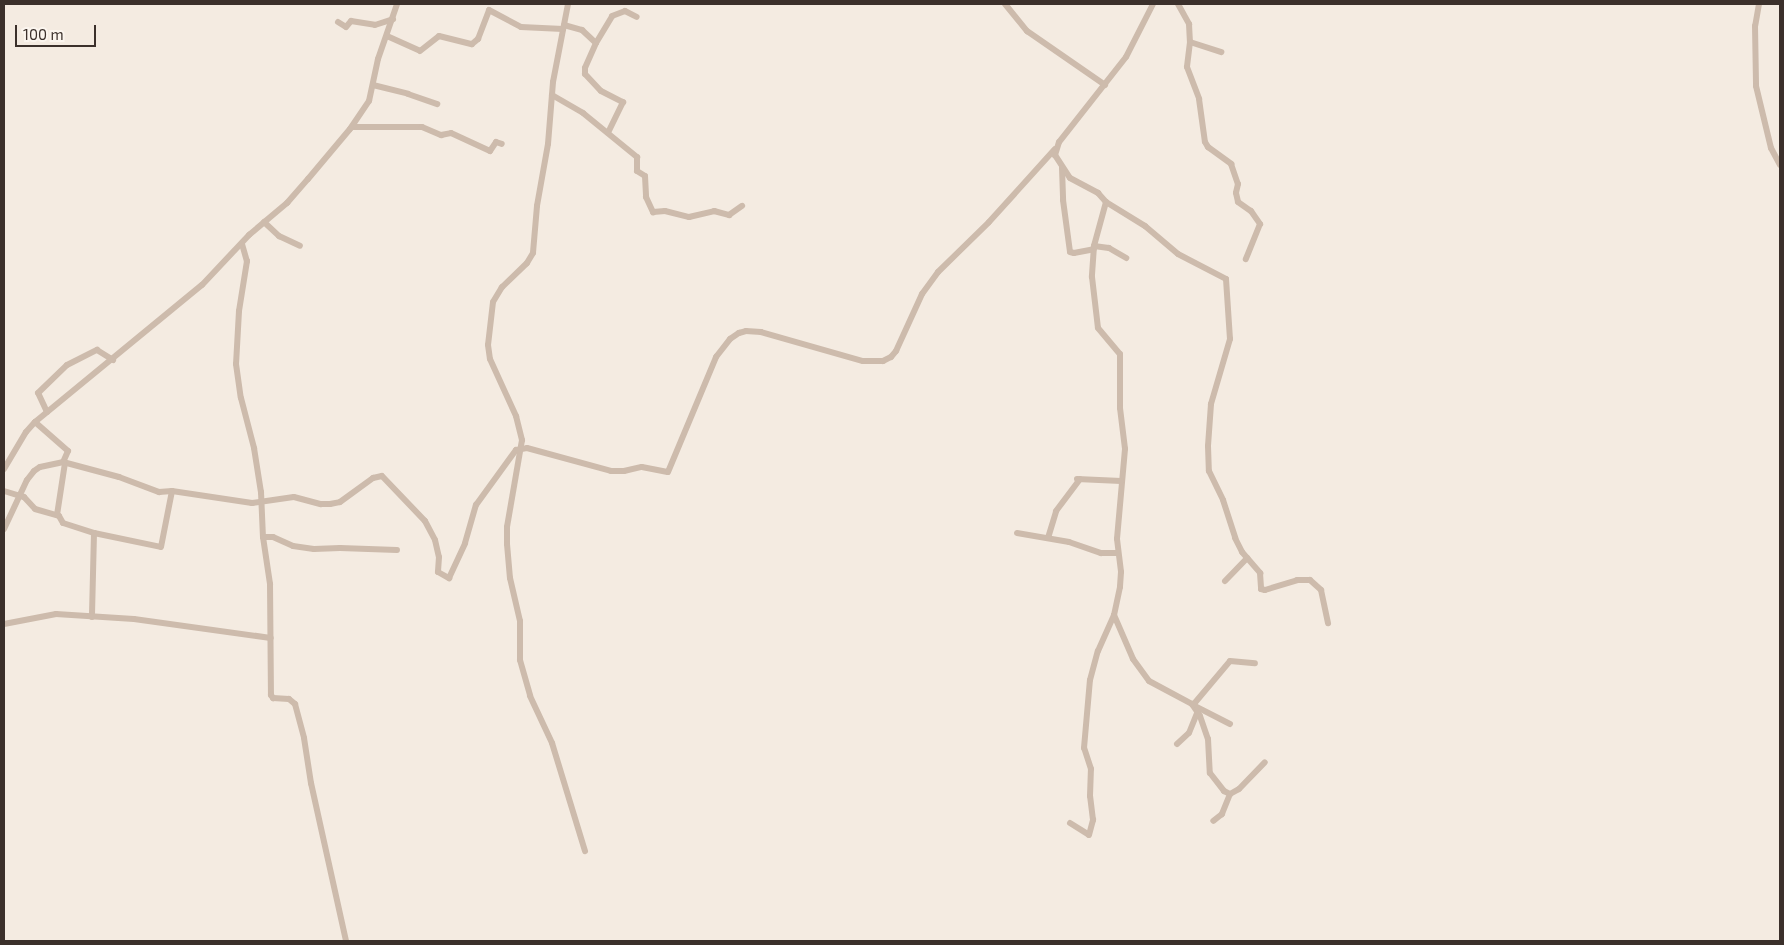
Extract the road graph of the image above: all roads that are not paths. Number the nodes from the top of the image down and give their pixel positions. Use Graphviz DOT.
graph roads {
  1 [pos="397,4"];
  2 [pos="568,4"];
  3 [pos="1005,4"];
  4 [pos="1153,4"];
  5 [pos="1178,4"];
  6 [pos="1760,4"];
  7 [pos="636,17"];
  8 [pos="394,19"];
  9 [pos="338,22"];
  10 [pos="563,27"];
  11 [pos="386,36"];
  12 [pos="1190,42"];
  13 [pos="596,43"];
  14 [pos="1221,52"];
  15 [pos="373,85"];
  16 [pos="1105,85"];
  17 [pos="552,95"];
  18 [pos="437,104"];
  19 [pos="352,127"];
  20 [pos="608,133"];
  21 [pos="502,144"];
  22 [pos="1055,149"];
  23 [pos="1780,165"];
  24 [pos="1062,168"];
  25 [pos="1106,202"];
  26 [pos="742,206"];
  27 [pos="264,222"];
  28 [pos="242,244"];
  29 [pos="300,246"];
  30 [pos="1094,248"];
  31 [pos="1126,258"];
  32 [pos="1246,259"];
  33 [pos="113,360"];
  34 [pos="46,412"];
  35 [pos="35,422"];
  36 [pos="521,448"];
  37 [pos="64,462"];
  38 [pos="4,469"];
  39 [pos="1121,481"];
  40 [pos="4,490"];
  41 [pos="172,491"];
  42 [pos="21,496"];
  43 [pos="260,501"];
  44 [pos="57,516"];
  45 [pos="4,529"];
  46 [pos="94,533"];
  47 [pos="1017,533"];
  48 [pos="262,537"];
  49 [pos="1048,538"];
  50 [pos="397,550"];
  51 [pos="1118,553"];
  52 [pos="1247,558"];
  53 [pos="1225,581"];
  54 [pos="1114,615"];
  55 [pos="92,617"];
  56 [pos="1328,623"];
  57 [pos="4,624"];
  58 [pos="271,638"];
  59 [pos="1255,663"];
  60 [pos="1193,704"];
  61 [pos="1197,713"];
  62 [pos="1230,724"];
  63 [pos="1177,744"];
  64 [pos="1265,762"];
  65 [pos="1230,794"];
  66 [pos="1213,822"];
  67 [pos="1070,823"];
  68 [pos="585,851"];
  69 [pos="346,941"];
  1 -- 8 [label="street"];
  2 -- 10 [label="street"];
  3 -- 16 [label="street"];
  4 -- 16 [label="street"];
  5 -- 12 [label="street"];
  6 -- 23 [label="street"];
  7 -- 13 [label="street"];
  8 -- 9 [label="street"];
  8 -- 11 [label="street"];
  10 -- 11 [label="street"];
  10 -- 13 [label="street"];
  10 -- 17 [label="street"];
  11 -- 15 [label="street"];
  12 -- 14 [label="street"];
  12 -- 32 [label="street"];
  13 -- 20 [label="street"];
  15 -- 18 [label="street"];
  15 -- 19 [label="street"];
  16 -- 22 [label="street"];
  17 -- 20 [label="street"];
  17 -- 36 [label="street"];
  19 -- 21 [label="street"];
  19 -- 27 [label="street"];
  20 -- 26 [label="street"];
  22 -- 24 [label="street"];
  22 -- 36 [label="street"];
  24 -- 25 [label="street"];
  24 -- 30 [label="street"];
  25 -- 30 [label="street"];
  25 -- 52 [label="street"];
  27 -- 28 [label="street"];
  27 -- 29 [label="street"];
  28 -- 33 [label="street"];
  28 -- 43 [label="street"];
  30 -- 31 [label="street"];
  30 -- 39 [label="street"];
  33 -- 34 [label="street"];
  33 -- 34 [label="street"];
  34 -- 35 [label="street"];
  35 -- 37 [label="street"];
  35 -- 38 [label="street"];
  36 -- 43 [label="street"];
  36 -- 68 [label="street"];
  37 -- 41 [label="street"];
  37 -- 42 [label="street"];
  37 -- 44 [label="street"];
  39 -- 49 [label="street"];
  39 -- 51 [label="street"];
  40 -- 42 [label="street"];
  41 -- 43 [label="street"];
  41 -- 46 [label="street"];
  42 -- 44 [label="street"];
  42 -- 45 [label="street"];
  43 -- 48 [label="street"];
  44 -- 46 [label="street"];
  46 -- 55 [label="street"];
  47 -- 49 [label="street"];
  48 -- 50 [label="street"];
  48 -- 58 [label="street"];
  49 -- 51 [label="street"];
  51 -- 54 [label="street"];
  52 -- 53 [label="street"];
  52 -- 56 [label="street"];
  54 -- 60 [label="street"];
  54 -- 67 [label="street"];
  55 -- 57 [label="street"];
  55 -- 58 [label="street"];
  58 -- 69 [label="street"];
  59 -- 60 [label="street"];
  60 -- 61 [label="street"];
  60 -- 62 [label="street"];
  61 -- 63 [label="street"];
  61 -- 65 [label="street"];
  64 -- 65 [label="street"];
  65 -- 66 [label="street"];
}
